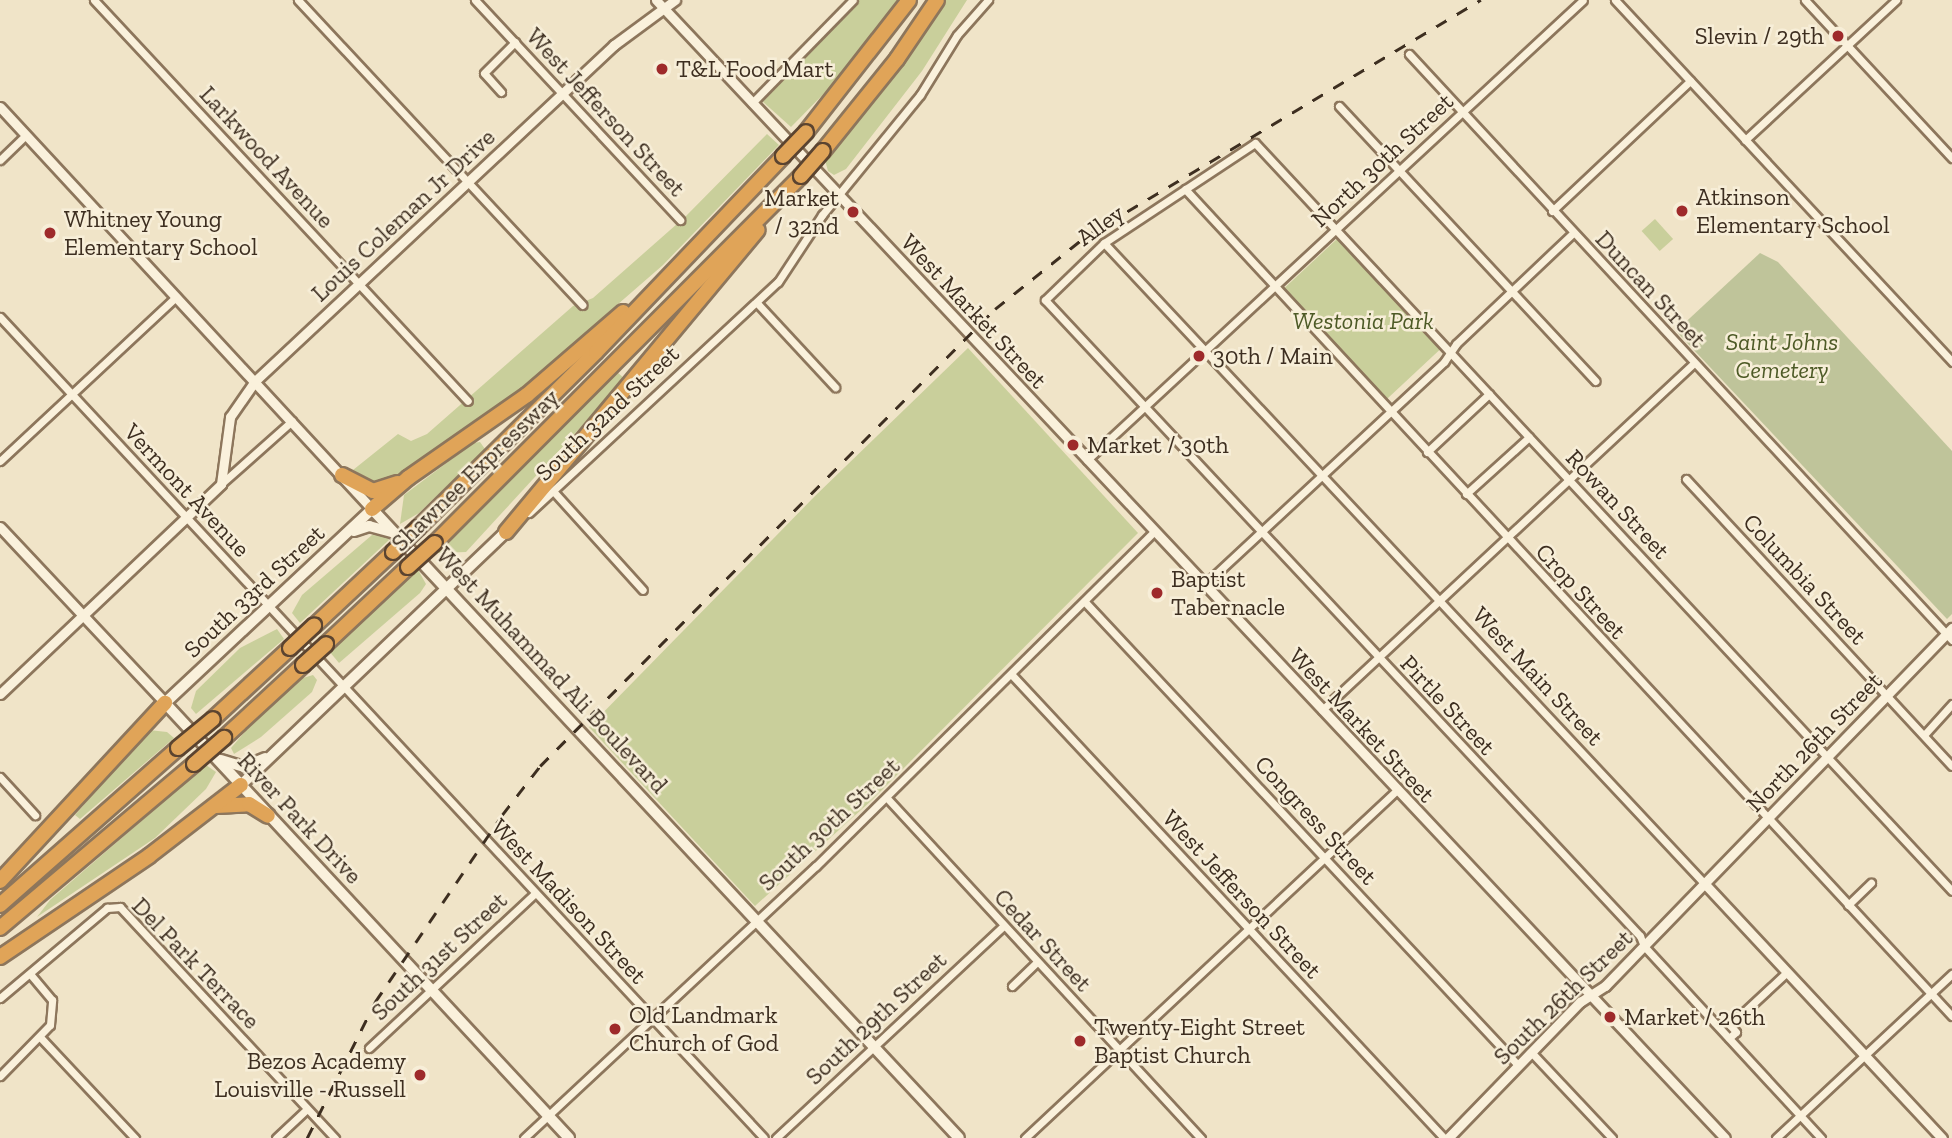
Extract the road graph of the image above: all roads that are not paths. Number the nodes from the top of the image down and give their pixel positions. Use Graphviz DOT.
graph roads {
  1 [pos="94,0"];
  2 [pos="298,0"];
  3 [pos="475,0"];
  4 [pos="656,0"];
  5 [pos="675,0"];
  6 [pos="853,0"];
  7 [pos="909,0"];
  8 [pos="937,0"];
  9 [pos="988,0"];
  10 [pos="1583,0"];
  11 [pos="1615,0"];
  12 [pos="1805,0"];
  13 [pos="1896,0"];
  14 [pos="663,8"];
  15 [pos="515,42"];
  16 [pos="1847,46"];
  17 [pos="1409,54"];
  18 [pos="1690,81"];
  19 [pos="501,92"];
  20 [pos="562,93"];
  21 [pos="752,103"];
  22 [pos="1339,106"];
  23 [pos="0,107"];
  24 [pos="1461,113"];
  25 [pos="26,135"];
  26 [pos="1745,139"];
  27 [pos="1255,143"];
  28 [pos="1952,158"];
  29 [pos="0,160"];
  30 [pos="1399,171"];
  31 [pos="801,176"];
  32 [pos="467,181"];
  33 [pos="1185,189"];
  34 [pos="837,195"];
  35 [pos="1552,211"];
  36 [pos="680,220"];
  37 [pos="1336,229"];
  38 [pos="1573,233"];
  39 [pos="1104,243"];
  40 [pos="693,251"];
  41 [pos="358,283"];
  42 [pos="1274,286"];
  43 [pos="1510,292"];
  44 [pos="176,297"];
  45 [pos="1045,300"];
  46 [pos="757,303"];
  47 [pos="582,305"];
  48 [pos="0,317"];
  49 [pos="1207,349"];
  50 [pos="1450,353"];
  51 [pos="1952,362"];
  52 [pos="1694,363"];
  53 [pos="255,381"];
  54 [pos="1595,381"];
  55 [pos="835,387"];
  56 [pos="72,394"];
  57 [pos="1489,394"];
  58 [pos="468,401"];
  59 [pos="1144,407"];
  60 [pos="1390,412"];
  61 [pos="292,421"];
  62 [pos="1530,437"];
  63 [pos="1427,452"];
  64 [pos="1087,460"];
  65 [pos="0,461"];
  66 [pos="1323,474"];
  67 [pos="342,475"];
  68 [pos="408,478"];
  69 [pos="1686,479"];
  70 [pos="1569,480"];
  71 [pos="221,484"];
  72 [pos="554,492"];
  73 [pos="1466,494"];
  74 [pos="372,509"];
  75 [pos="188,518"];
  76 [pos="0,527"];
  77 [pos="506,532"];
  78 [pos="1154,532"];
  79 [pos="1260,532"];
  80 [pos="347,534"];
  81 [pos="398,535"];
  82 [pos="1506,537"];
  83 [pos="1204,585"];
  84 [pos="449,590"];
  85 [pos="643,590"];
  86 [pos="1440,599"];
  87 [pos="1084,602"];
  88 [pos="269,606"];
  89 [pos="83,617"];
  90 [pos="1950,634"];
  91 [pos="1376,658"];
  92 [pos="1012,676"];
  93 [pos="344,687"];
  94 [pos="0,694"];
  95 [pos="1887,695"];
  96 [pos="164,703"];
  97 [pos="1952,704"];
  98 [pos="1322,710"];
  99 [pos="1924,735"];
  100 [pos="275,753"];
  101 [pos="216,757"];
  102 [pos="1827,757"];
  103 [pos="1952,766"];
  104 [pos="0,777"];
  105 [pos="241,785"];
  106 [pos="1397,790"];
  107 [pos="887,798"];
  108 [pos="215,806"];
  109 [pos="461,813"];
  110 [pos="35,815"];
  111 [pos="268,816"];
  112 [pos="1767,818"];
  113 [pos="1325,858"];
  114 [pos="0,881"];
  115 [pos="1704,883"];
  116 [pos="1871,883"];
  117 [pos="1952,891"];
  118 [pos="535,893"];
  119 [pos="0,905"];
  120 [pos="1848,905"];
  121 [pos="756,920"];
  122 [pos="1003,926"];
  123 [pos="0,928"];
  124 [pos="1249,929"];
  125 [pos="1644,946"];
  126 [pos="0,957"];
  127 [pos="1037,962"];
  128 [pos="1787,972"];
  129 [pos="1952,974"];
  130 [pos="31,975"];
  131 [pos="1012,986"];
  132 [pos="431,990"];
  133 [pos="1931,994"];
  134 [pos="1590,996"];
  135 [pos="0,998"];
  136 [pos="1952,1016"];
  137 [pos="651,1017"];
  138 [pos="40,1037"];
  139 [pos="1729,1038"];
  140 [pos="874,1046"];
  141 [pos="369,1048"];
  142 [pos="1119,1051"];
  143 [pos="1531,1052"];
  144 [pos="1865,1056"];
  145 [pos="1518,1065"];
  146 [pos="0,1076"];
  147 [pos="307,1109"];
  148 [pos="548,1115"];
  149 [pos="1800,1116"];
  150 [pos="135,1138"];
  151 [pos="276,1138"];
  152 [pos="335,1138"];
  153 [pos="524,1138"];
  154 [pos="569,1138"];
  155 [pos="764,1138"];
  156 [pos="776,1138"];
  157 [pos="959,1138"];
  158 [pos="1025,1138"];
  159 [pos="1201,1138"];
  160 [pos="1446,1138"];
  161 [pos="1612,1138"];
  162 [pos="1725,1138"];
  163 [pos="1776,1138"];
  164 [pos="1821,1138"];
  165 [pos="1942,1138"];
  1 -- 41 [label="street, Larkwood Avenue"];
  2 -- 32 [label="street"];
  3 -- 15 [label="street, West Jefferson Street"];
  4 -- 14 [label="street, West Market Street"];
  5 -- 14 [label="street, Louis Coleman Jr Drive"];
  6 -- 21 [label="street"];
  7 -- 40 [label="highway, Shawnee Expressway, bridge"];
  8 -- 31 [label="highway, Shawnee Expressway, bridge"];
  9 -- 34 [label="street, South 32nd Street"];
  10 -- 24 [label="street, North 30th Street"];
  11 -- 18 [label="street"];
  12 -- 16 [label="street"];
  13 -- 16 [label="street"];
  14 -- 20 [label="street, Louis Coleman Jr Drive"];
  14 -- 21 [label="street, West Market Street"];
  15 -- 19 [label="street"];
  15 -- 20 [label="street, West Jefferson Street"];
  16 -- 26 [label="street"];
  16 -- 28 [label="street"];
  17 -- 24 [label="street, Duncan Street"];
  18 -- 26 [label="street"];
  18 -- 35 [label="street"];
  20 -- 32 [label="street, Louis Coleman Jr Drive"];
  20 -- 36 [label="street, West Jefferson Street"];
  21 -- 34 [label="street, West Market Street"];
  22 -- 30 [label="street"];
  23 -- 25 [label="street, West Muhammad Ali Boulevard"];
  24 -- 30 [label="street, North 30th Street"];
  24 -- 35 [label="street, Duncan Street"];
  25 -- 29 [label="street"];
  25 -- 44 [label="street, West Muhammad Ali Boulevard"];
  26 -- 51 [label="street"];
  27 -- 33 [label="street, Alley"];
  27 -- 37 [label="street, Rowan Street"];
  30 -- 37 [label="street, North 30th Street"];
  30 -- 43 [label="street"];
  31 -- 77 [label="highway"];
  31 -- 123 [label="highway, Shawnee Expressway, bridge"];
  32 -- 41 [label="street, Louis Coleman Jr Drive"];
  32 -- 47 [label="street"];
  33 -- 39 [label="street, Alley"];
  33 -- 42 [label="street, Crop Street"];
  34 -- 46 [label="street, South 32nd Street"];
  34 -- 64 [label="street, West Market Street"];
  35 -- 38 [label="street, Duncan Street"];
  37 -- 42 [label="street, North 30th Street"];
  37 -- 50 [label="street, Rowan Street"];
  38 -- 43 [label="street"];
  38 -- 52 [label="street, Duncan Street"];
  39 -- 45 [label="street, Alley"];
  39 -- 49 [label="street, West Main Street"];
  40 -- 68 [label="highway"];
  40 -- 119 [label="highway, Shawnee Expressway, bridge"];
  41 -- 53 [label="street, Louis Coleman Jr Drive"];
  41 -- 58 [label="street, Larkwood Avenue"];
  42 -- 49 [label="street, North 30th Street"];
  42 -- 60 [label="street, Crop Street"];
  43 -- 50 [label="street"];
  43 -- 54 [label="street"];
  44 -- 53 [label="street, West Muhammad Ali Boulevard"];
  44 -- 56 [label="street"];
  45 -- 59 [label="street, Pirtle Street"];
  46 -- 55 [label="street"];
  46 -- 72 [label="street, South 32nd Street"];
  48 -- 56 [label="street, Vermont Avenue"];
  49 -- 59 [label="street"];
  49 -- 66 [label="street, West Main Street"];
  50 -- 57 [label="street, Rowan Street"];
  50 -- 60 [label="street"];
  52 -- 70 [label="street"];
  52 -- 90 [label="street, Duncan Street"];
  53 -- 61 [label="street, West Muhammad Ali Boulevard"];
  53 -- 71 [label="street, Louis Coleman Jr Drive"];
  56 -- 65 [label="street"];
  56 -- 75 [label="street, Vermont Avenue"];
  57 -- 62 [label="street, Rowan Street"];
  57 -- 63 [label="street"];
  59 -- 64 [label="street"];
  59 -- 79 [label="street, Pirtle Street"];
  60 -- 63 [label="street, Crop Street"];
  60 -- 66 [label="street"];
  61 -- 67 [label="street, West Muhammad Ali Boulevard"];
  61 -- 71 [label="street"];
  62 -- 70 [label="street, Rowan Street"];
  62 -- 73 [label="street"];
  63 -- 73 [label="street, Crop Street"];
  64 -- 78 [label="street, West Market Street"];
  66 -- 79 [label="street"];
  66 -- 86 [label="street, West Main Street"];
  67 -- 68 [label="highway"];
  67 -- 74 [label="street, West Muhammad Ali Boulevard"];
  68 -- 74 [label="highway"];
  69 -- 95 [label="street, Columbia Street"];
  70 -- 82 [label="street"];
  70 -- 102 [label="street, Rowan Street"];
  71 -- 75 [label="street"];
  72 -- 77 [label="street, South 32nd Street"];
  72 -- 85 [label="street"];
  73 -- 82 [label="street, Crop Street"];
  74 -- 80 [label="main road, South 33rd Street"];
  74 -- 81 [label="main road, West Muhammad Ali Boulevard"];
  75 -- 88 [label="street, Vermont Avenue"];
  75 -- 89 [label="street"];
  76 -- 89 [label="street, River Park Drive"];
  77 -- 84 [label="main road, South 32nd Street"];
  78 -- 83 [label="street, West Market Street"];
  78 -- 87 [label="street, South 30th Street"];
  79 -- 83 [label="street"];
  79 -- 91 [label="street, Pirtle Street"];
  80 -- 81 [label="main road"];
  80 -- 88 [label="main road, South 33rd Street"];
  81 -- 84 [label="main road, West Muhammad Ali Boulevard"];
  82 -- 86 [label="street"];
  82 -- 112 [label="street, Crop Street"];
  83 -- 98 [label="street, West Market Street"];
  84 -- 93 [label="main road, South 32nd Street"];
  84 -- 121 [label="main road, West Muhammad Ali Boulevard"];
  86 -- 91 [label="street"];
  86 -- 115 [label="street, West Main Street"];
  87 -- 92 [label="street, South 30th Street"];
  87 -- 113 [label="street, Congress Street"];
  88 -- 93 [label="street, Vermont Avenue"];
  88 -- 96 [label="main road, South 33rd Street"];
  89 -- 94 [label="street"];
  89 -- 96 [label="street, River Park Drive"];
  90 -- 95 [label="street, North 26th Street"];
  91 -- 98 [label="street"];
  91 -- 125 [label="street, Pirtle Street"];
  92 -- 107 [label="street, South 30th Street"];
  92 -- 124 [label="street, West Jefferson Street"];
  93 -- 100 [label="main road, South 32nd Street"];
  93 -- 109 [label="street, Vermont Avenue"];
  95 -- 99 [label="street, Columbia Street"];
  95 -- 102 [label="street, North 26th Street"];
  96 -- 101 [label="main road, River Park Drive"];
  96 -- 114 [label="highway"];
  97 -- 99 [label="street"];
  98 -- 106 [label="street, West Market Street"];
  99 -- 103 [label="street, Columbia Street"];
  100 -- 101 [label="main road"];
  100 -- 105 [label="main road, South 32nd Street"];
  101 -- 105 [label="main road, River Park Drive"];
  102 -- 112 [label="street, North 26th Street"];
  102 -- 117 [label="street, Rowan Street"];
  104 -- 110 [label="street"];
  105 -- 108 [label="highway"];
  105 -- 111 [label="main road, River Park Drive"];
  106 -- 113 [label="street"];
  106 -- 134 [label="street, West Market Street"];
  107 -- 121 [label="street, South 30th Street"];
  107 -- 122 [label="street, Cedar Street"];
  108 -- 111 [label="highway"];
  108 -- 126 [label="highway"];
  109 -- 118 [label="street, West Madison Street"];
  111 -- 132 [label="main road, River Park Drive"];
  112 -- 115 [label="street, North 26th Street"];
  112 -- 120 [label="street, Crop Street"];
  113 -- 124 [label="street"];
  113 -- 145 [label="street, Congress Street"];
  115 -- 125 [label="street, South 26th Street"];
  115 -- 128 [label="street, West Main Street"];
  116 -- 120 [label="street"];
  118 -- 132 [label="street, South 31st Street"];
  118 -- 137 [label="street, West Madison Street"];
  120 -- 133 [label="street, Crop Street"];
  121 -- 137 [label="street, South 30th Street"];
  121 -- 140 [label="main road, West Muhammad Ali Boulevard"];
  122 -- 127 [label="street, Cedar Street"];
  122 -- 140 [label="street, South 29th Street"];
  124 -- 142 [label="street"];
  124 -- 160 [label="street, West Jefferson Street"];
  125 -- 134 [label="street, South 26th Street"];
  125 -- 139 [label="street, Pirtle Street"];
  127 -- 131 [label="street"];
  127 -- 142 [label="street, Cedar Street"];
  128 -- 139 [label="street"];
  128 -- 144 [label="street, West Main Street"];
  129 -- 133 [label="street"];
  130 -- 135 [label="street"];
  130 -- 138 [label="street"];
  130 -- 147 [label="street, Del Park Terrace"];
  132 -- 141 [label="street, South 31st Street"];
  132 -- 148 [label="main road, River Park Drive"];
  133 -- 136 [label="street, Crop Street"];
  133 -- 144 [label="street"];
  134 -- 143 [label="street, South 26th Street"];
  134 -- 162 [label="street, West Market Street"];
  137 -- 148 [label="street, South 30th Street"];
  137 -- 155 [label="street, West Madison Street"];
  138 -- 146 [label="street"];
  138 -- 150 [label="street"];
  139 -- 149 [label="street, Pirtle Street"];
  140 -- 156 [label="street, South 29th Street"];
  140 -- 157 [label="main road, West Muhammad Ali Boulevard"];
  142 -- 158 [label="street"];
  142 -- 159 [label="street, Cedar Street"];
  143 -- 145 [label="street, South 26th Street"];
  143 -- 161 [label="street"];
  144 -- 149 [label="street"];
  144 -- 165 [label="street, West Main Street"];
  145 -- 160 [label="street, South 26th Street"];
  147 -- 151 [label="street"];
  147 -- 152 [label="street, Del Park Terrace"];
  148 -- 153 [label="street, South 30th Street"];
  148 -- 154 [label="main road, River Park Drive"];
  149 -- 163 [label="street"];
  149 -- 164 [label="street, Pirtle Street"];
}
